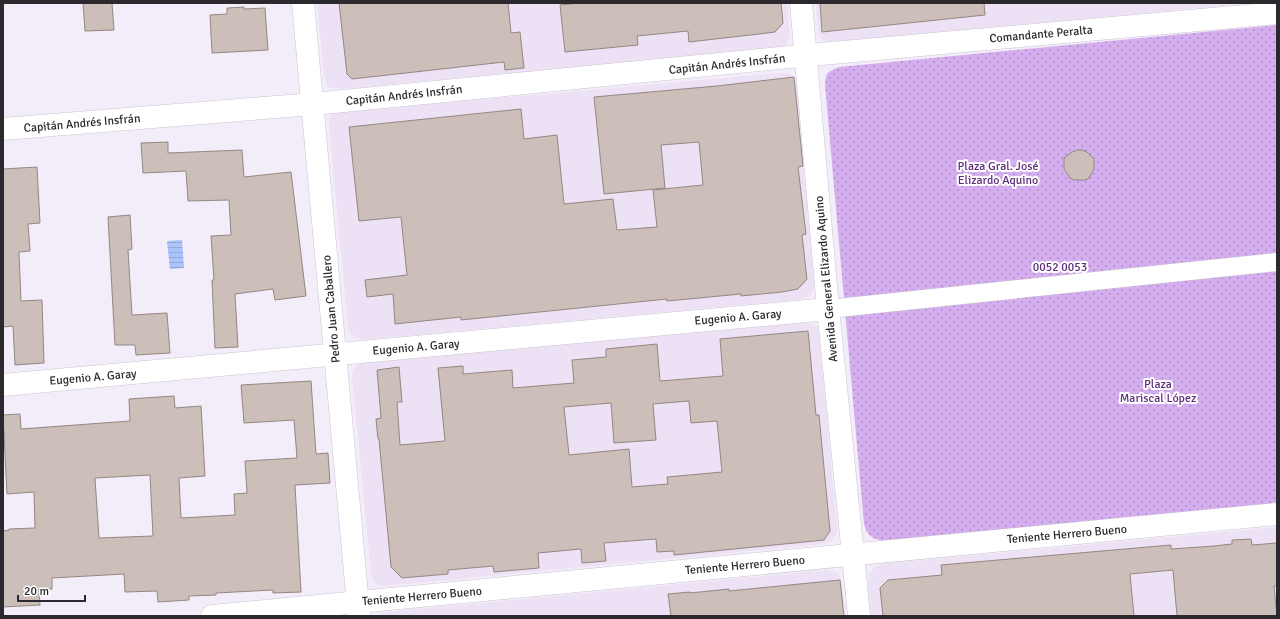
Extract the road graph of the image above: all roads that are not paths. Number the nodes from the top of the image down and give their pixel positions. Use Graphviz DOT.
graph roads {
  1 [pos="303,3"];
  2 [pos="801,3"];
  3 [pos="1277,13"];
  4 [pos="805,56"];
  5 [pos="313,104"];
  6 [pos="3,129"];
  7 [pos="1277,262"];
  8 [pos="828,309"];
  9 [pos="335,354"];
  10 [pos="3,385"];
  11 [pos="1277,514"];
  12 [pos="853,555"];
  13 [pos="359,609"];
  14 [pos="212,616"];
  15 [pos="859,616"];
  1 -- 5 [label="main road, Pedro Juan Caballero"];
  2 -- 4 [label="main road, Avenida General Elizardo Aquino"];
  3 -- 4 [label="main road, Comandante Peralta"];
  4 -- 5 [label="main road, Capitán Andrés Insfrán"];
  4 -- 8 [label="main road, Avenida General Elizardo Aquino"];
  5 -- 6 [label="main road, Capitán Andrés Insfrán"];
  5 -- 9 [label="main road, Pedro Juan Caballero"];
  7 -- 8 [label="street"];
  8 -- 9 [label="main road, Eugenio A. Garay"];
  8 -- 12 [label="main road, Avenida General Elizardo Aquino"];
  9 -- 10 [label="main road, Eugenio A. Garay"];
  9 -- 13 [label="main road, Pedro Juan Caballero"];
  11 -- 12 [label="main road, Teniente Herrero Bueno"];
  12 -- 13 [label="main road, Teniente Herrero Bueno"];
  12 -- 15 [label="main road, Avenida General Elizardo Aquino"];
  13 -- 14 [label="main road, Teniente Herrero Bueno"];
}
